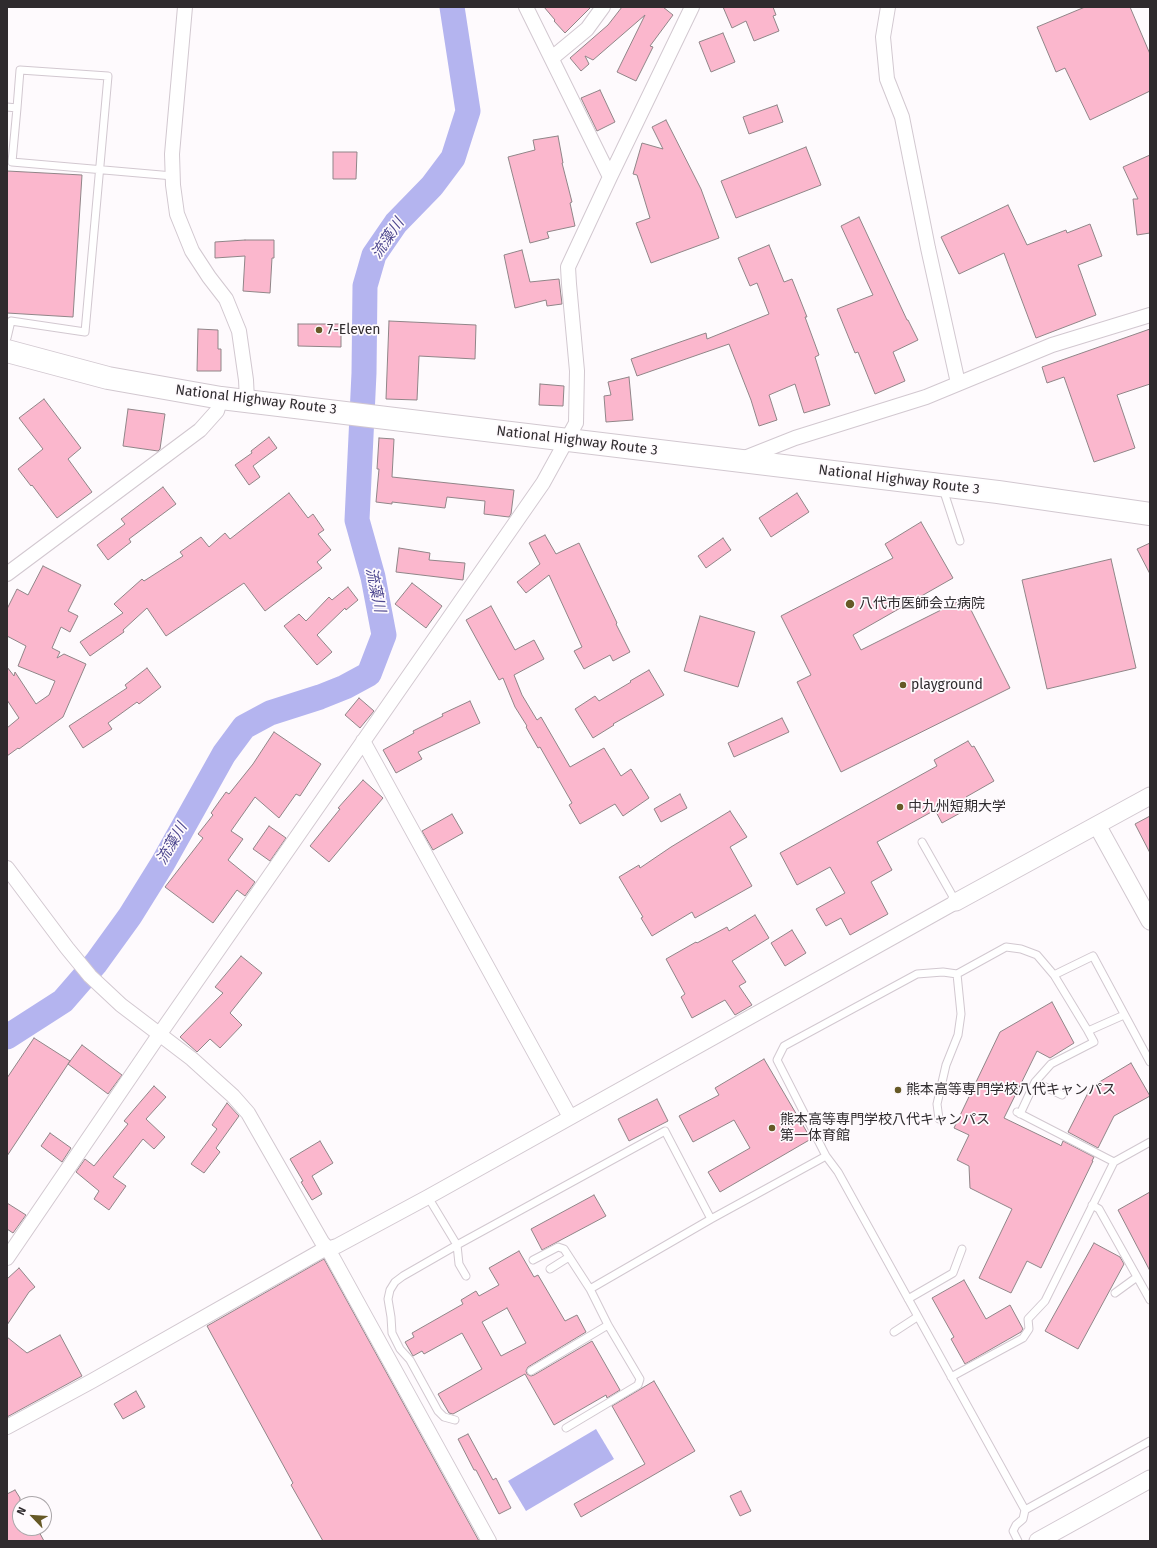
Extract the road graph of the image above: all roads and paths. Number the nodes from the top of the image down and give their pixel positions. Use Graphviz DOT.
graph roads {
  1 [pos="185,7"];
  2 [pos="526,7"];
  3 [pos="603,7"];
  4 [pos="692,7"];
  5 [pos="888,7"];
  6 [pos="552,58"];
  7 [pos="7,106"];
  8 [pos="17,108"];
  9 [pos="100,170"];
  10 [pos="173,176"];
  11 [pos="610,177"];
  12 [pos="1150,315"];
  13 [pos="7,338"];
  14 [pos="7,351"];
  15 [pos="958,383"];
  16 [pos="221,398"];
  17 [pos="247,400"];
  18 [pos="567,439"];
  19 [pos="738,461"];
  20 [pos="942,485"];
  21 [pos="1150,514"];
  22 [pos="960,541"];
  23 [pos="7,574"];
  24 [pos="362,741"];
  25 [pos="1150,796"];
  26 [pos="1097,825"];
  27 [pos="922,842"];
  28 [pos="7,868"];
  29 [pos="956,902"];
  30 [pos="1150,921"];
  31 [pos="958,974"];
  32 [pos="1054,975"];
  33 [pos="1124,1015"];
  34 [pos="1088,1031"];
  35 [pos="159,1035"];
  36 [pos="1150,1062"];
  37 [pos="1035,1082"];
  38 [pos="1062,1095"];
  39 [pos="570,1117"];
  40 [pos="939,1119"];
  41 [pos="1150,1142"];
  42 [pos="826,1156"];
  43 [pos="1114,1162"];
  44 [pos="428,1197"];
  45 [pos="1092,1206"];
  46 [pos="711,1219"];
  47 [pos="457,1246"];
  48 [pos="328,1249"];
  49 [pos="962,1249"];
  50 [pos="570,1257"];
  51 [pos="7,1258"];
  52 [pos="533,1260"];
  53 [pos="550,1269"];
  54 [pos="466,1276"];
  55 [pos="1137,1277"];
  56 [pos="590,1289"];
  57 [pos="1115,1293"];
  58 [pos="908,1299"];
  59 [pos="1150,1300"];
  60 [pos="917,1316"];
  61 [pos="608,1325"];
  62 [pos="894,1332"];
  63 [pos="531,1371"];
  64 [pos="951,1377"];
  65 [pos="455,1420"];
  66 [pos="7,1427"];
  67 [pos="566,1428"];
  68 [pos="1150,1441"];
  69 [pos="1150,1479"];
  70 [pos="1025,1510"];
  71 [pos="489,1541"];
  72 [pos="1018,1541"];
  73 [pos="1038,1541"];
  1 -- 10 [label="street"];
  2 -- 6 [label="street"];
  3 -- 6 [label="street"];
  4 -- 11 [label="street"];
  5 -- 15 [label="street"];
  6 -- 11 [label="street"];
  7 -- 8 [label="lane"];
  8 -- 9 [label="lane"];
  8 -- 9 [label="lane"];
  9 -- 10 [label="lane"];
  9 -- 13 [label="lane"];
  10 -- 17 [label="street"];
  11 -- 18 [label="street"];
  12 -- 15 [label="street"];
  14 -- 16 [label="highway, National Highway Route 3"];
  15 -- 19 [label="street"];
  16 -- 17 [label="highway, National Highway Route 3"];
  16 -- 23 [label="street"];
  17 -- 18 [label="highway, National Highway Route 3"];
  18 -- 19 [label="highway, National Highway Route 3"];
  18 -- 24 [label="street"];
  19 -- 20 [label="highway, National Highway Route 3"];
  20 -- 21 [label="highway, National Highway Route 3"];
  20 -- 22 [label="lane"];
  24 -- 35 [label="street"];
  24 -- 39 [label="street"];
  25 -- 26 [label="street"];
  26 -- 29 [label="street"];
  26 -- 30 [label="street"];
  27 -- 29 [label="lane"];
  28 -- 35 [label="street"];
  29 -- 39 [label="street"];
  31 -- 32 [label="lane"];
  31 -- 40 [label="lane"];
  31 -- 42 [label="lane"];
  32 -- 33 [label="lane"];
  32 -- 34 [label="lane"];
  33 -- 34 [label="lane"];
  33 -- 36 [label="lane"];
  34 -- 37 [label="lane"];
  35 -- 48 [label="street"];
  35 -- 51 [label="street"];
  37 -- 38 [label="lane"];
  37 -- 43 [label="lane"];
  39 -- 44 [label="street"];
  41 -- 43 [label="lane"];
  42 -- 46 [label="lane"];
  42 -- 58 [label="lane"];
  43 -- 45 [label="lane"];
  44 -- 47 [label="lane"];
  44 -- 48 [label="street"];
  45 -- 55 [label="lane"];
  45 -- 64 [label="lane"];
  46 -- 47 [label="lane"];
  46 -- 56 [label="lane"];
  47 -- 54 [label="lane"];
  47 -- 65 [label="lane"];
  48 -- 66 [label="street"];
  48 -- 71 [label="street"];
  49 -- 58 [label="lane"];
  50 -- 52 [label="lane"];
  50 -- 53 [label="lane"];
  50 -- 56 [label="lane"];
  55 -- 57 [label="lane"];
  55 -- 59 [label="lane"];
  56 -- 61 [label="lane"];
  58 -- 60 [label="lane"];
  60 -- 62 [label="lane"];
  60 -- 64 [label="lane"];
  61 -- 63 [label="lane"];
  61 -- 67 [label="lane"];
  64 -- 70 [label="lane"];
  68 -- 70 [label="lane"];
  69 -- 73 [label="street"];
  70 -- 72 [label="lane"];
}
